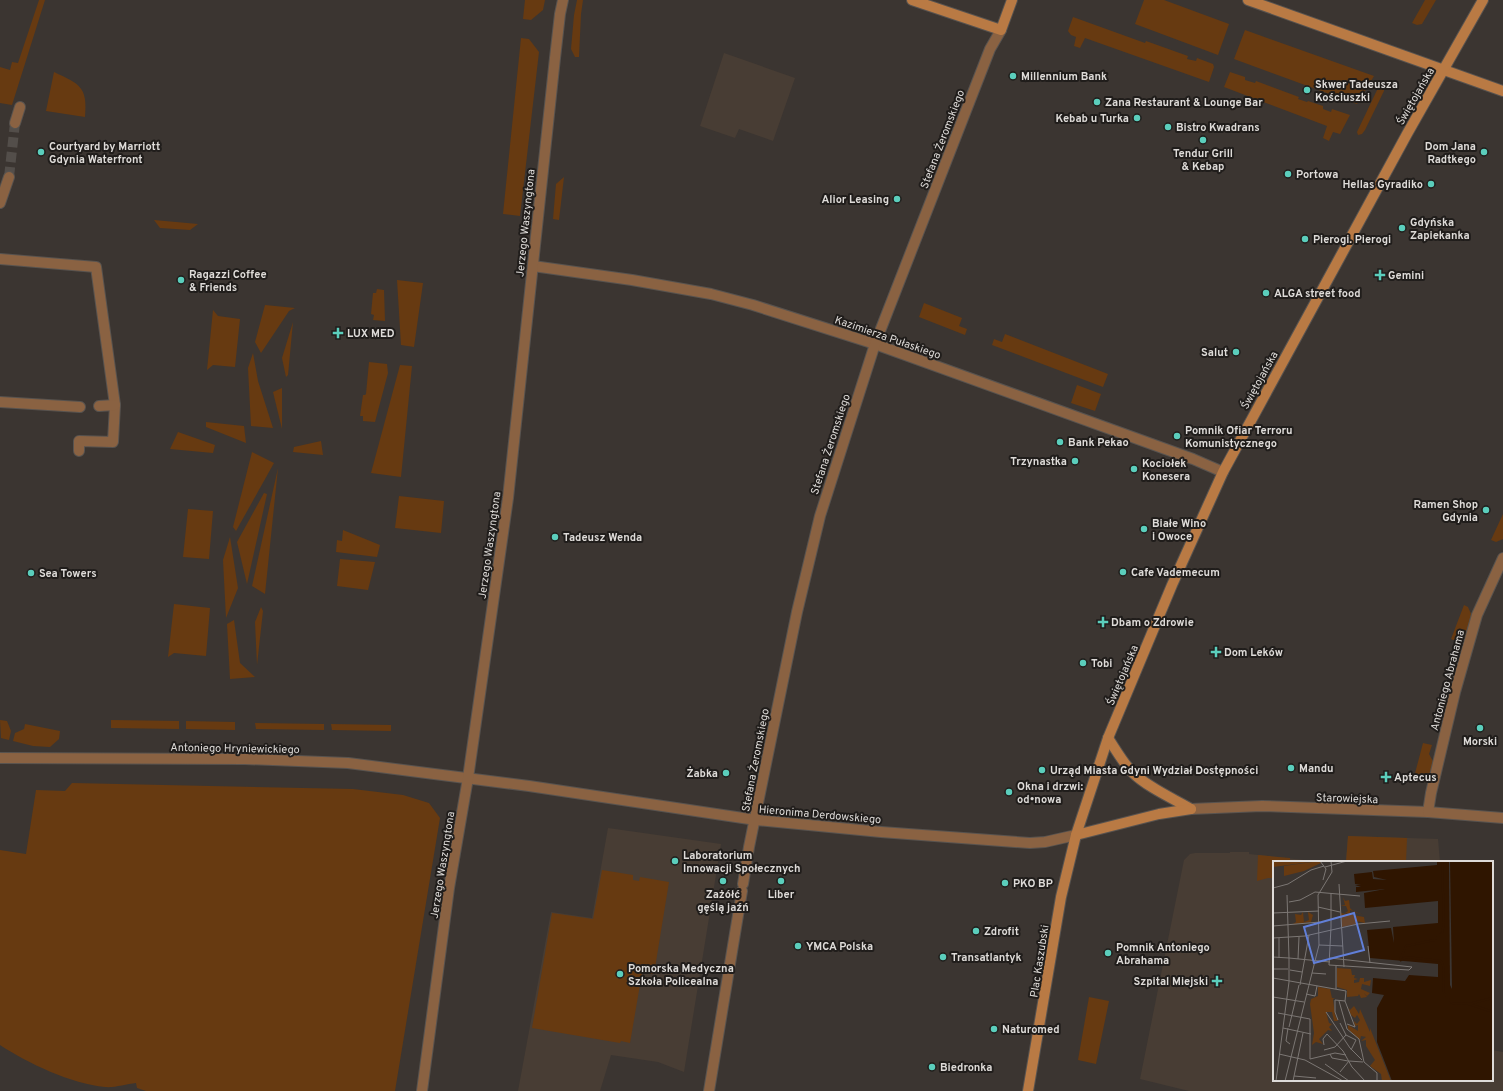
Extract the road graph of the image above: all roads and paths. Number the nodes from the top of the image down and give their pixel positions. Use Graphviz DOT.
graph roads {
  1 [pos="563,0"];
  2 [pos="912,0"];
  3 [pos="1012,0"];
  4 [pos="1248,0"];
  5 [pos="1483,0"];
  6 [pos="1001,30"];
  7 [pos="1444,70"];
  8 [pos="1503,90"];
  9 [pos="20,107"];
  10 [pos="15,124"];
  11 [pos="9,177"];
  12 [pos="0,203"];
  13 [pos="0,259"];
  14 [pos="533,266"];
  15 [pos="874,344"];
  16 [pos="0,402"];
  17 [pos="115,405"];
  18 [pos="99,406"];
  19 [pos="80,407"];
  20 [pos="78,451"];
  21 [pos="1223,472"];
  22 [pos="1503,558"];
  23 [pos="1108,738"];
  24 [pos="0,758"];
  25 [pos="468,778"];
  26 [pos="1191,809"];
  27 [pos="1428,812"];
  28 [pos="1503,818"];
  29 [pos="756,820"];
  30 [pos="1076,835"];
  31 [pos="422,1091"];
  32 [pos="709,1091"];
  33 [pos="1028,1091"];
  1 -- 14 [label="street, Jerzego Waszyngtona"];
  2 -- 6 [label="street"];
  3 -- 6 [label="street"];
  4 -- 7 [label="street"];
  5 -- 7 [label="street, Świętojańska"];
  6 -- 15 [label="street, Stefana Żeromskiego"];
  7 -- 8 [label="street"];
  7 -- 21 [label="street, Świętojańska"];
  9 -- 10 [label="street"];
  11 -- 12 [label="street"];
  13 -- 17 [label="street"];
  14 -- 15 [label="street, Kazimierza Pułaskiego"];
  14 -- 25 [label="street, Jerzego Waszyngtona"];
  15 -- 21 [label="street, Kazimierza Pułaskiego"];
  15 -- 29 [label="street, Stefana Żeromskiego"];
  16 -- 19 [label="street"];
  17 -- 18 [label="street"];
  17 -- 20 [label="street"];
  21 -- 23 [label="street, Świętojańska"];
  22 -- 27 [label="street, Antoniego Abrahama"];
  23 -- 26 [label="street"];
  23 -- 30 [label="street, Świętojańska"];
  24 -- 25 [label="street, Antoniego Hryniewickiego"];
  25 -- 29 [label="street, Hieronima Derdowskiego"];
  25 -- 31 [label="street, Jerzego Waszyngtona"];
  26 -- 27 [label="street, Starowiejska"];
  26 -- 30 [label="street"];
  27 -- 28 [label="street, Starowiejska"];
  29 -- 30 [label="street, Hieronima Derdowskiego"];
  29 -- 32 [label="street, Stefana Żeromskiego"];
  30 -- 33 [label="street, Plac Kaszubski"];
}
